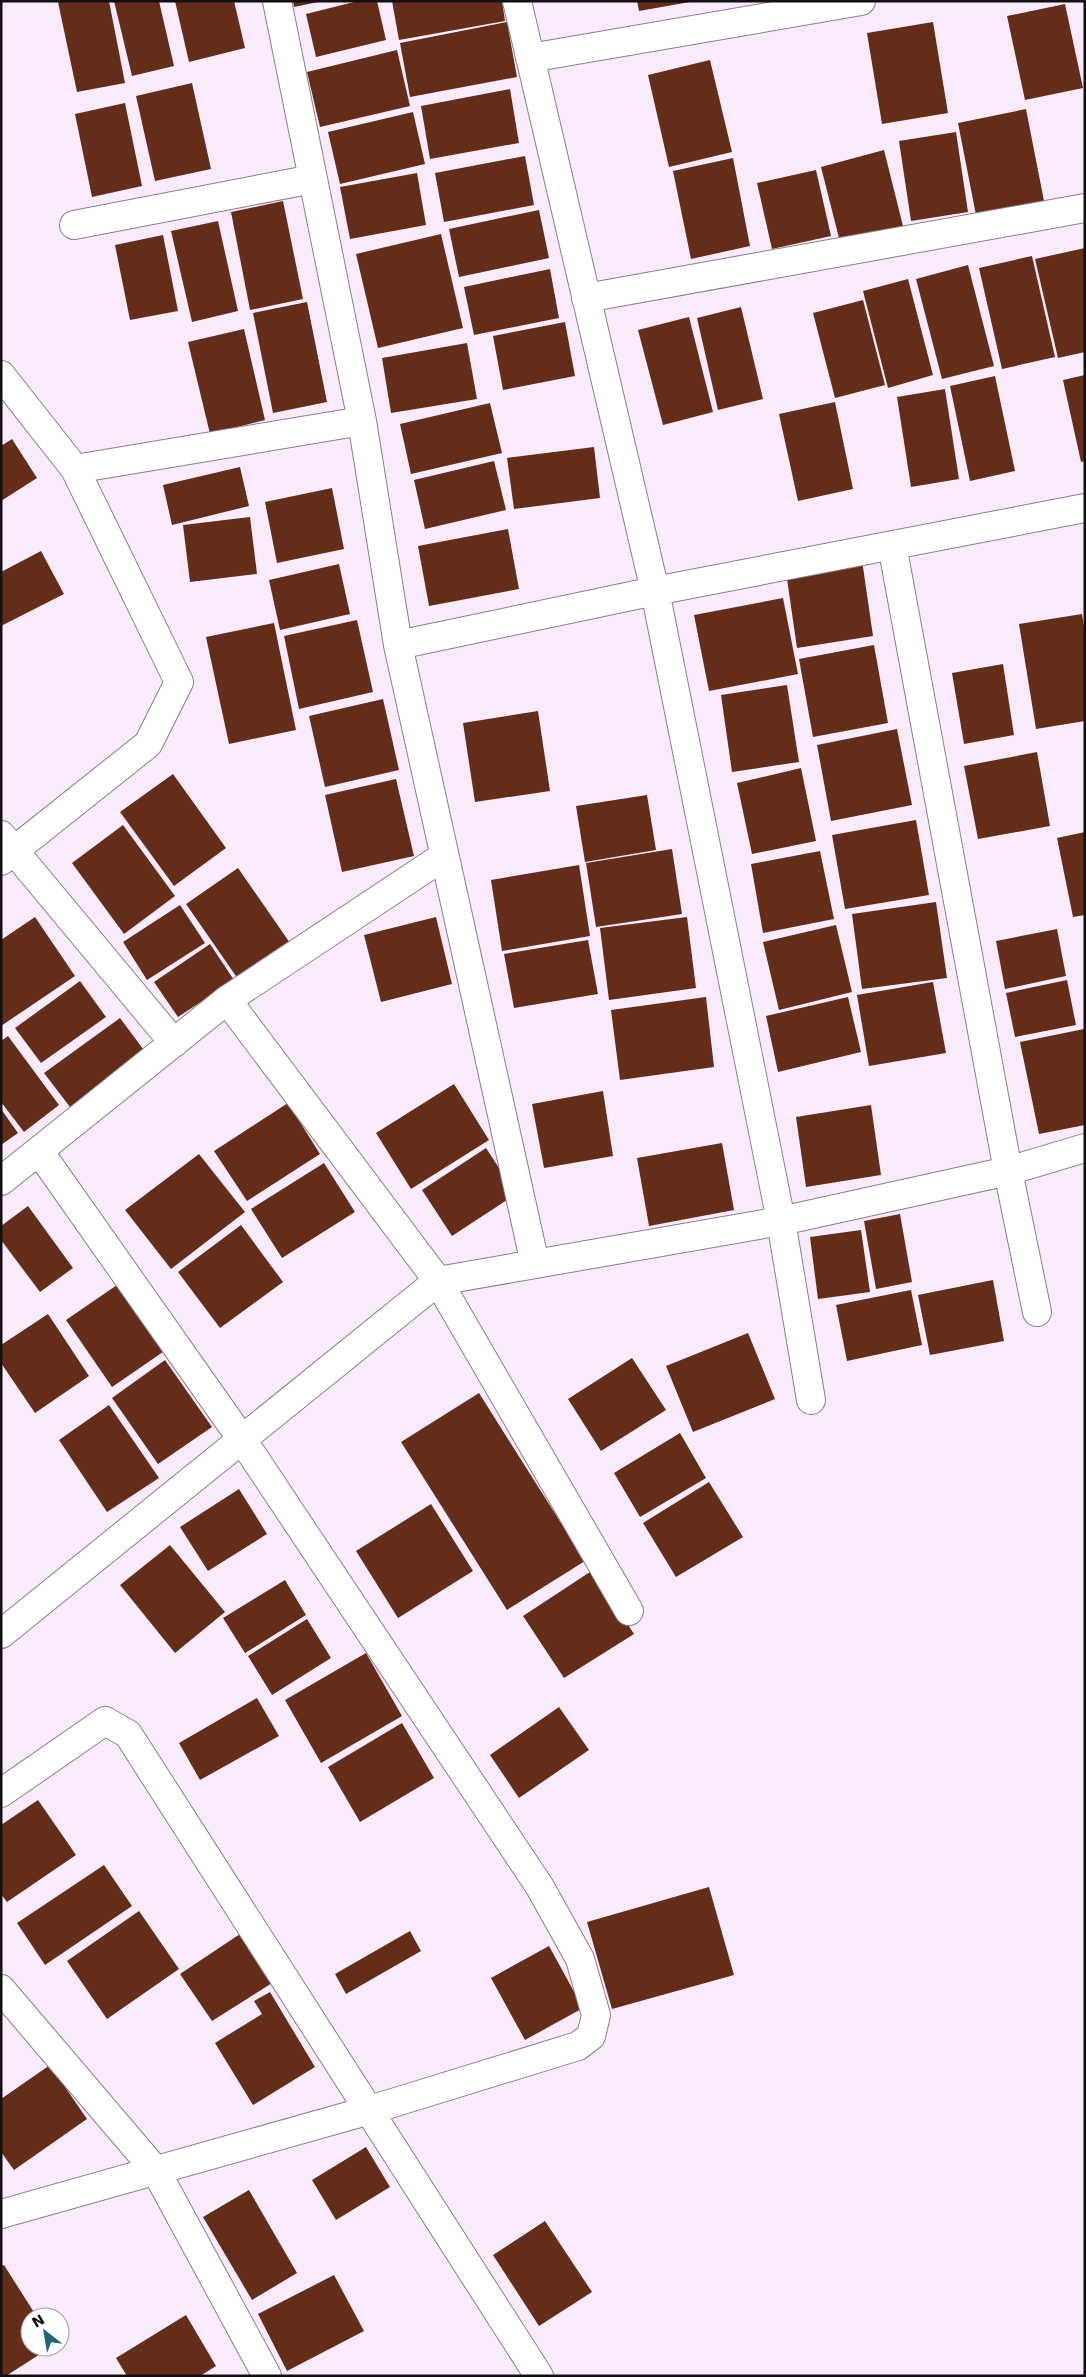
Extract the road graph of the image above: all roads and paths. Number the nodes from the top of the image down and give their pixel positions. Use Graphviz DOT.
graph roads {
  1 [pos="278,1"];
  2 [pos="516,1"];
  3 [pos="861,1"];
  4 [pos="530,58"];
  5 [pos="313,179"];
  6 [pos="1085,208"];
  7 [pos="74,226"];
  8 [pos="586,298"];
  9 [pos="1,375"];
  10 [pos="362,421"];
  11 [pos="76,469"];
  12 [pos="1083,515"];
  13 [pos="892,545"];
  14 [pos="654,591"];
  15 [pos="398,645"];
  16 [pos="5,849"];
  17 [pos="444,856"];
  18 [pos="227,1000"];
  19 [pos="174,1043"];
  20 [pos="1085,1148"];
  21 [pos="39,1151"];
  22 [pos="1008,1170"];
  23 [pos="1,1181"];
  24 [pos="781,1221"];
  25 [pos="536,1264"];
  26 [pos="438,1281"];
  27 [pos="1037,1312"];
  28 [pos="812,1400"];
  29 [pos="241,1438"];
  30 [pos="629,1611"];
  31 [pos="1,1634"];
  32 [pos="1,1793"];
  33 [pos="1,1989"];
  34 [pos="370,2110"];
  35 [pos="156,2171"];
  36 [pos="1,2214"];
  37 [pos="267,2376"];
  38 [pos="539,2376"];
  1 -- 5 [label="street"];
  2 -- 4 [label="street"];
  3 -- 4 [label="street"];
  4 -- 8 [label="street"];
  5 -- 7 [label="street"];
  5 -- 10 [label="street"];
  6 -- 8 [label="street"];
  8 -- 14 [label="street"];
  9 -- 11 [label="street"];
  10 -- 11 [label="street"];
  10 -- 15 [label="street"];
  11 -- 16 [label="street"];
  12 -- 13 [label="street"];
  13 -- 14 [label="street"];
  13 -- 22 [label="street"];
  14 -- 15 [label="street"];
  14 -- 24 [label="street"];
  15 -- 17 [label="street"];
  16 -- 19 [label="street"];
  17 -- 18 [label="street"];
  17 -- 25 [label="street"];
  18 -- 19 [label="street"];
  18 -- 26 [label="street"];
  19 -- 21 [label="street"];
  20 -- 22 [label="street"];
  21 -- 23 [label="street"];
  21 -- 29 [label="street"];
  22 -- 24 [label="street"];
  22 -- 27 [label="street"];
  24 -- 25 [label="street"];
  24 -- 28 [label="street"];
  25 -- 26 [label="street"];
  26 -- 29 [label="street"];
  26 -- 30 [label="street"];
  29 -- 31 [label="street"];
  29 -- 34 [label="street"];
  32 -- 34 [label="street"];
  33 -- 35 [label="street"];
  34 -- 35 [label="street"];
  34 -- 38 [label="street"];
  35 -- 36 [label="street"];
  35 -- 37 [label="street"];
}
